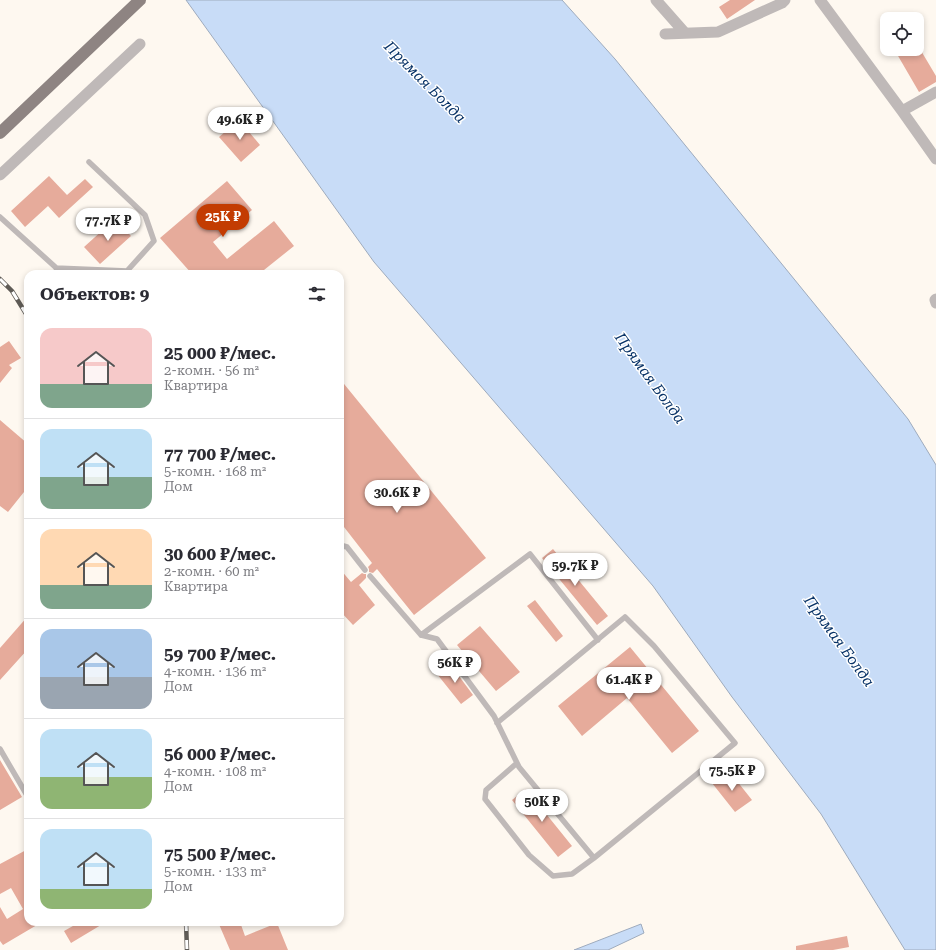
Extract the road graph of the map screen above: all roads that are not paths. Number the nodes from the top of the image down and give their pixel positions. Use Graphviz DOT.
graph roads {
  1 [pos="140,0"];
  2 [pos="656,0"];
  3 [pos="785,0"];
  4 [pos="820,0"];
  5 [pos="685,33"];
  6 [pos="665,34"];
  7 [pos="140,44"];
  8 [pos="936,92"];
  9 [pos="902,111"];
  10 [pos="0,133"];
  11 [pos="936,159"];
  12 [pos="89,162"];
  13 [pos="0,175"];
  14 [pos="0,217"];
  15 [pos="56,268"];
  16 [pos="58,270"];
  17 [pos="103,270"];
  18 [pos="127,270"];
  19 [pos="936,299"];
  20 [pos="936,303"];
  21 [pos="344,546"];
  22 [pos="365,570"];
  23 [pos="370,576"];
  24 [pos="421,635"];
  25 [pos="598,640"];
  26 [pos="497,723"];
  27 [pos="0,749"];
  28 [pos="517,763"];
  29 [pos="24,790"];
  30 [pos="594,858"];
  1 -- 10 [label="main road"];
  2 -- 5 [label="street"];
  3 -- 5 [label="street"];
  4 -- 9 [label="street"];
  5 -- 6 [label="street"];
  7 -- 13 [label="street"];
  8 -- 9 [label="street"];
  9 -- 11 [label="street"];
  12 -- 18 [label="lane"];
  14 -- 15 [label="lane"];
  15 -- 16 [label="lane"];
  15 -- 17 [label="lane"];
  19 -- 20 [label="street"];
  21 -- 22 [label="lane"];
  23 -- 24 [label="lane"];
  24 -- 25 [label="lane"];
  24 -- 26 [label="lane"];
  25 -- 26 [label="lane"];
  25 -- 30 [label="lane"];
  26 -- 28 [label="lane"];
  27 -- 29 [label="lane"];
  28 -- 30 [label="lane"];
  28 -- 30 [label="lane"];
}
